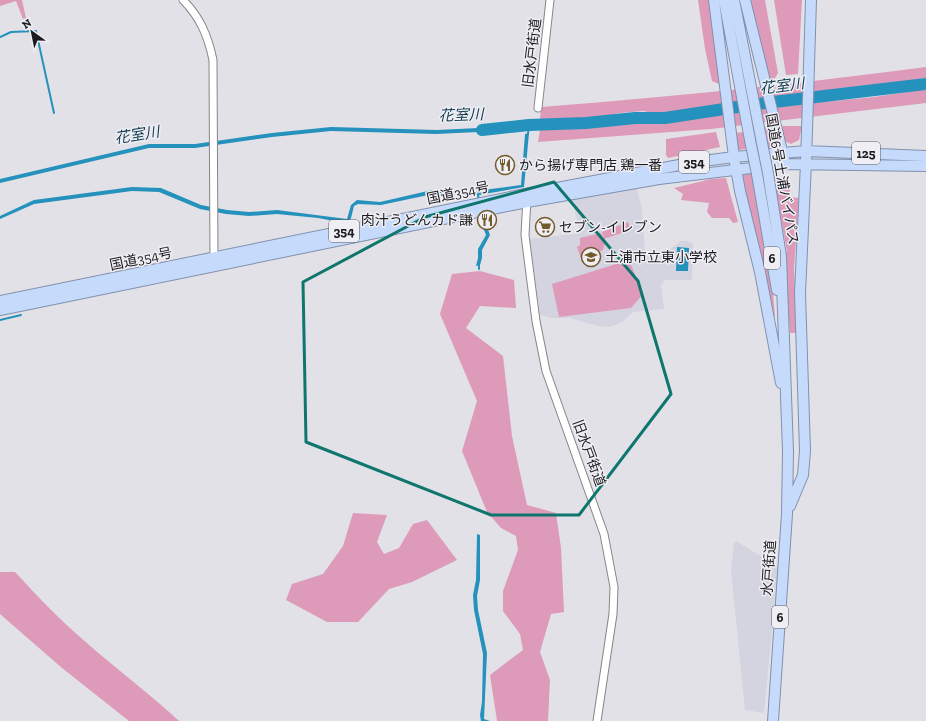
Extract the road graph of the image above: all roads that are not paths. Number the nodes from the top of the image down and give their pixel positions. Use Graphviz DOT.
graph roads {
  1 [pos="183,0"];
  2 [pos="550,0"];
  3 [pos="714,0"];
  4 [pos="724,0"];
  5 [pos="734,0"];
  6 [pos="744,0"];
  7 [pos="811,0"];
  8 [pos="538,108"];
  9 [pos="806,151"];
  10 [pos="783,153"];
  11 [pos="926,156"];
  12 [pos="734,157"];
  13 [pos="806,163"];
  14 [pos="785,164"];
  15 [pos="926,166"];
  16 [pos="736,169"];
  17 [pos="527,198"];
  18 [pos="214,262"];
  19 [pos="0,301"];
  20 [pos="0,310"];
  21 [pos="785,341"];
  22 [pos="787,411"];
  23 [pos="787,514"];
  24 [pos="596,721"];
  25 [pos="774,721"];
  1 -- 18 [label="street"];
  2 -- 8 [label="street, 旧水戸街道"];
  3 -- 12 [label="highway"];
  4 -- 21 [label="highway, 国道6号土浦バイパス / 6, bridge"];
  5 -- 21 [label="highway, 国道6号土浦バイパス / 6, bridge"];
  6 -- 10 [label="highway"];
  7 -- 9 [label="highway"];
  9 -- 10 [label="highway, 国道354号 / 354"];
  9 -- 11 [label="highway, 125"];
  9 -- 13 [label="highway"];
  10 -- 12 [label="highway, 国道354号 / 354"];
  10 -- 14 [label="highway"];
  12 -- 16 [label="highway"];
  12 -- 17 [label="highway, 国道354号 / 354"];
  13 -- 14 [label="highway, 国道354号 / 354"];
  13 -- 15 [label="highway, 125"];
  13 -- 23 [label="highway"];
  14 -- 16 [label="highway, 国道354号 / 354"];
  16 -- 17 [label="highway, 国道354号 / 354"];
  16 -- 22 [label="highway"];
  17 -- 18 [label="highway, 国道354号 / 354"];
  17 -- 24 [label="street, 旧水戸街道"];
  18 -- 19 [label="highway, 国道354号 / 354"];
  18 -- 20 [label="highway, 国道354号 / 354"];
  21 -- 22 [label="highway, 国道6号土浦バイパス / 6"];
  22 -- 23 [label="highway, 国道6号土浦バイパス / 6"];
  23 -- 25 [label="highway, 水戸街道 / 6"];
}
